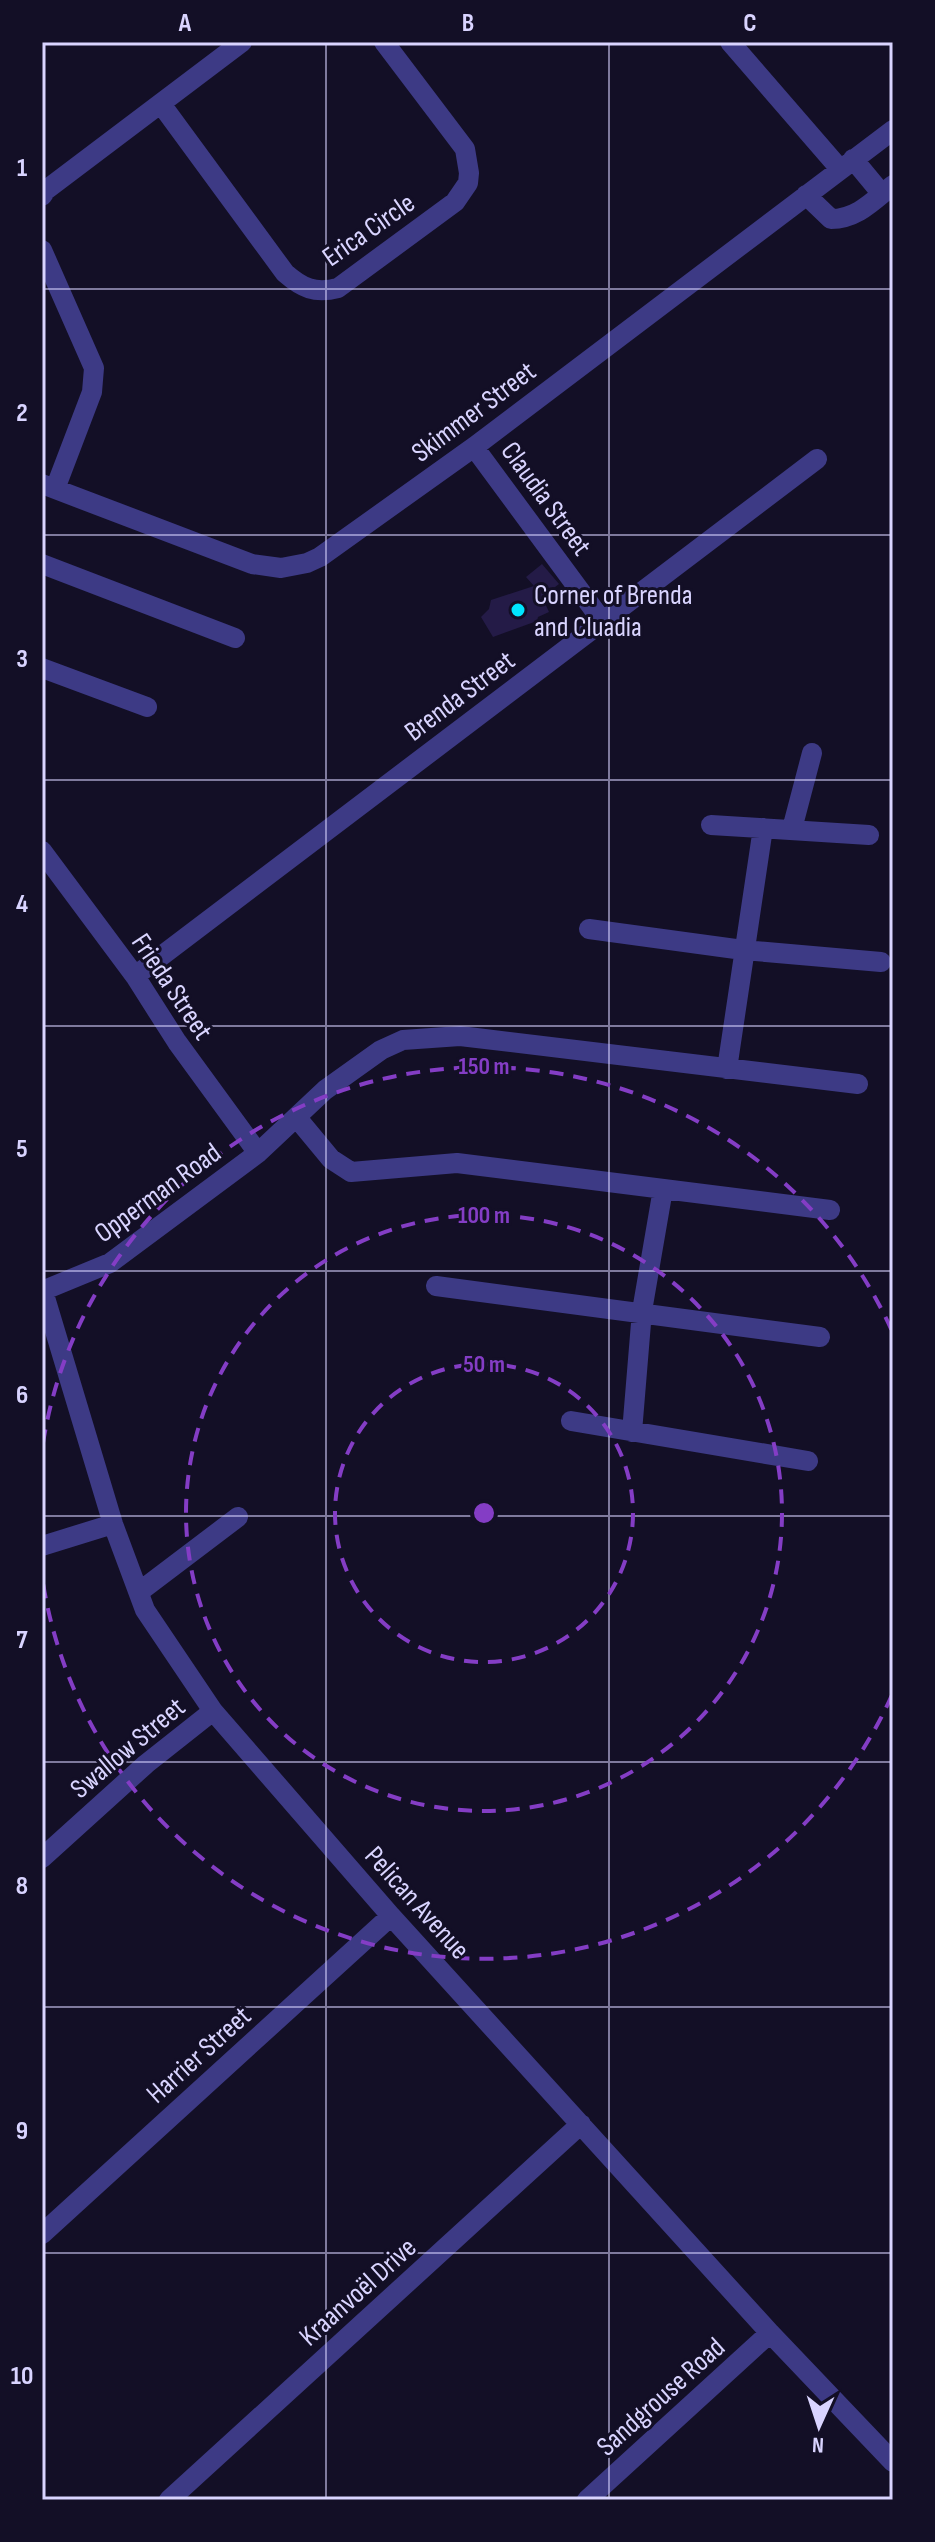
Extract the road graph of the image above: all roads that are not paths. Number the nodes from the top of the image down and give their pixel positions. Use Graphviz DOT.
graph roads {
  1 [pos="242,42"];
  2 [pos="384,42"];
  3 [pos="730,42"];
  4 [pos="161,104"];
  5 [pos="893,130"];
  6 [pos="846,164"];
  7 [pos="887,190"];
  8 [pos="806,195"];
  9 [pos="42,196"];
  10 [pos="42,250"];
  11 [pos="474,447"];
  12 [pos="817,459"];
  13 [pos="49,486"];
  14 [pos="42,564"];
  15 [pos="603,622"];
  16 [pos="235,638"];
  17 [pos="42,668"];
  18 [pos="147,707"];
  19 [pos="812,753"];
  20 [pos="711,825"];
  21 [pos="763,828"];
  22 [pos="792,829"];
  23 [pos="869,835"];
  24 [pos="42,851"];
  25 [pos="589,929"];
  26 [pos="743,950"];
  27 [pos="881,962"];
  28 [pos="135,976"];
  29 [pos="727,1069"];
  30 [pos="858,1084"];
  31 [pos="297,1118"];
  32 [pos="258,1153"];
  33 [pos="663,1189"];
  34 [pos="830,1210"];
  35 [pos="436,1286"];
  36 [pos="42,1291"];
  37 [pos="642,1311"];
  38 [pos="820,1337"];
  39 [pos="571,1421"];
  40 [pos="632,1432"];
  41 [pos="808,1461"];
  42 [pos="238,1517"];
  43 [pos="113,1524"];
  44 [pos="42,1546"];
  45 [pos="139,1592"];
  46 [pos="213,1711"];
  47 [pos="42,1858"];
  48 [pos="391,1916"];
  49 [pos="581,2124"];
  50 [pos="42,2234"];
  51 [pos="770,2333"];
  52 [pos="893,2462"];
  53 [pos="169,2500"];
  54 [pos="587,2500"];
  1 -- 4 [label="street"];
  2 -- 4 [label="street, Erica Circle"];
  3 -- 6 [label="street"];
  4 -- 9 [label="street"];
  5 -- 6 [label="street, Skimmer Street"];
  6 -- 7 [label="street"];
  6 -- 8 [label="street, Skimmer Street"];
  7 -- 8 [label="street"];
  8 -- 11 [label="street, Skimmer Street"];
  10 -- 13 [label="street"];
  11 -- 13 [label="street, Skimmer Street"];
  11 -- 15 [label="street, Claudia Street"];
  12 -- 15 [label="street, Brenda Street"];
  14 -- 16 [label="street"];
  15 -- 28 [label="street, Brenda Street"];
  17 -- 18 [label="street"];
  19 -- 22 [label="street"];
  20 -- 21 [label="street"];
  21 -- 22 [label="street"];
  21 -- 26 [label="street"];
  22 -- 23 [label="street"];
  24 -- 28 [label="street, Frieda Street"];
  25 -- 26 [label="street"];
  26 -- 27 [label="street"];
  26 -- 29 [label="street"];
  28 -- 32 [label="street, Frieda Street"];
  29 -- 30 [label="street, Opperman Road"];
  29 -- 31 [label="street, Opperman Road"];
  31 -- 32 [label="street, Opperman Road"];
  31 -- 33 [label="street"];
  32 -- 36 [label="street, Opperman Road"];
  33 -- 34 [label="street"];
  33 -- 37 [label="street"];
  35 -- 37 [label="street"];
  36 -- 43 [label="street, Pelican Avenue"];
  37 -- 38 [label="street"];
  37 -- 40 [label="street"];
  39 -- 40 [label="street"];
  40 -- 41 [label="street"];
  42 -- 45 [label="street"];
  43 -- 44 [label="street"];
  43 -- 45 [label="street, Pelican Avenue"];
  45 -- 46 [label="street, Pelican Avenue"];
  46 -- 47 [label="street, Swallow Street"];
  46 -- 48 [label="street, Pelican Avenue"];
  48 -- 49 [label="street, Pelican Avenue"];
  48 -- 50 [label="street, Harrier Street"];
  49 -- 51 [label="street, Pelican Avenue"];
  49 -- 53 [label="street, Kraanvoël Drive"];
  51 -- 52 [label="street, Pelican Avenue"];
  51 -- 54 [label="street, Sandgrouse Road"];
}
